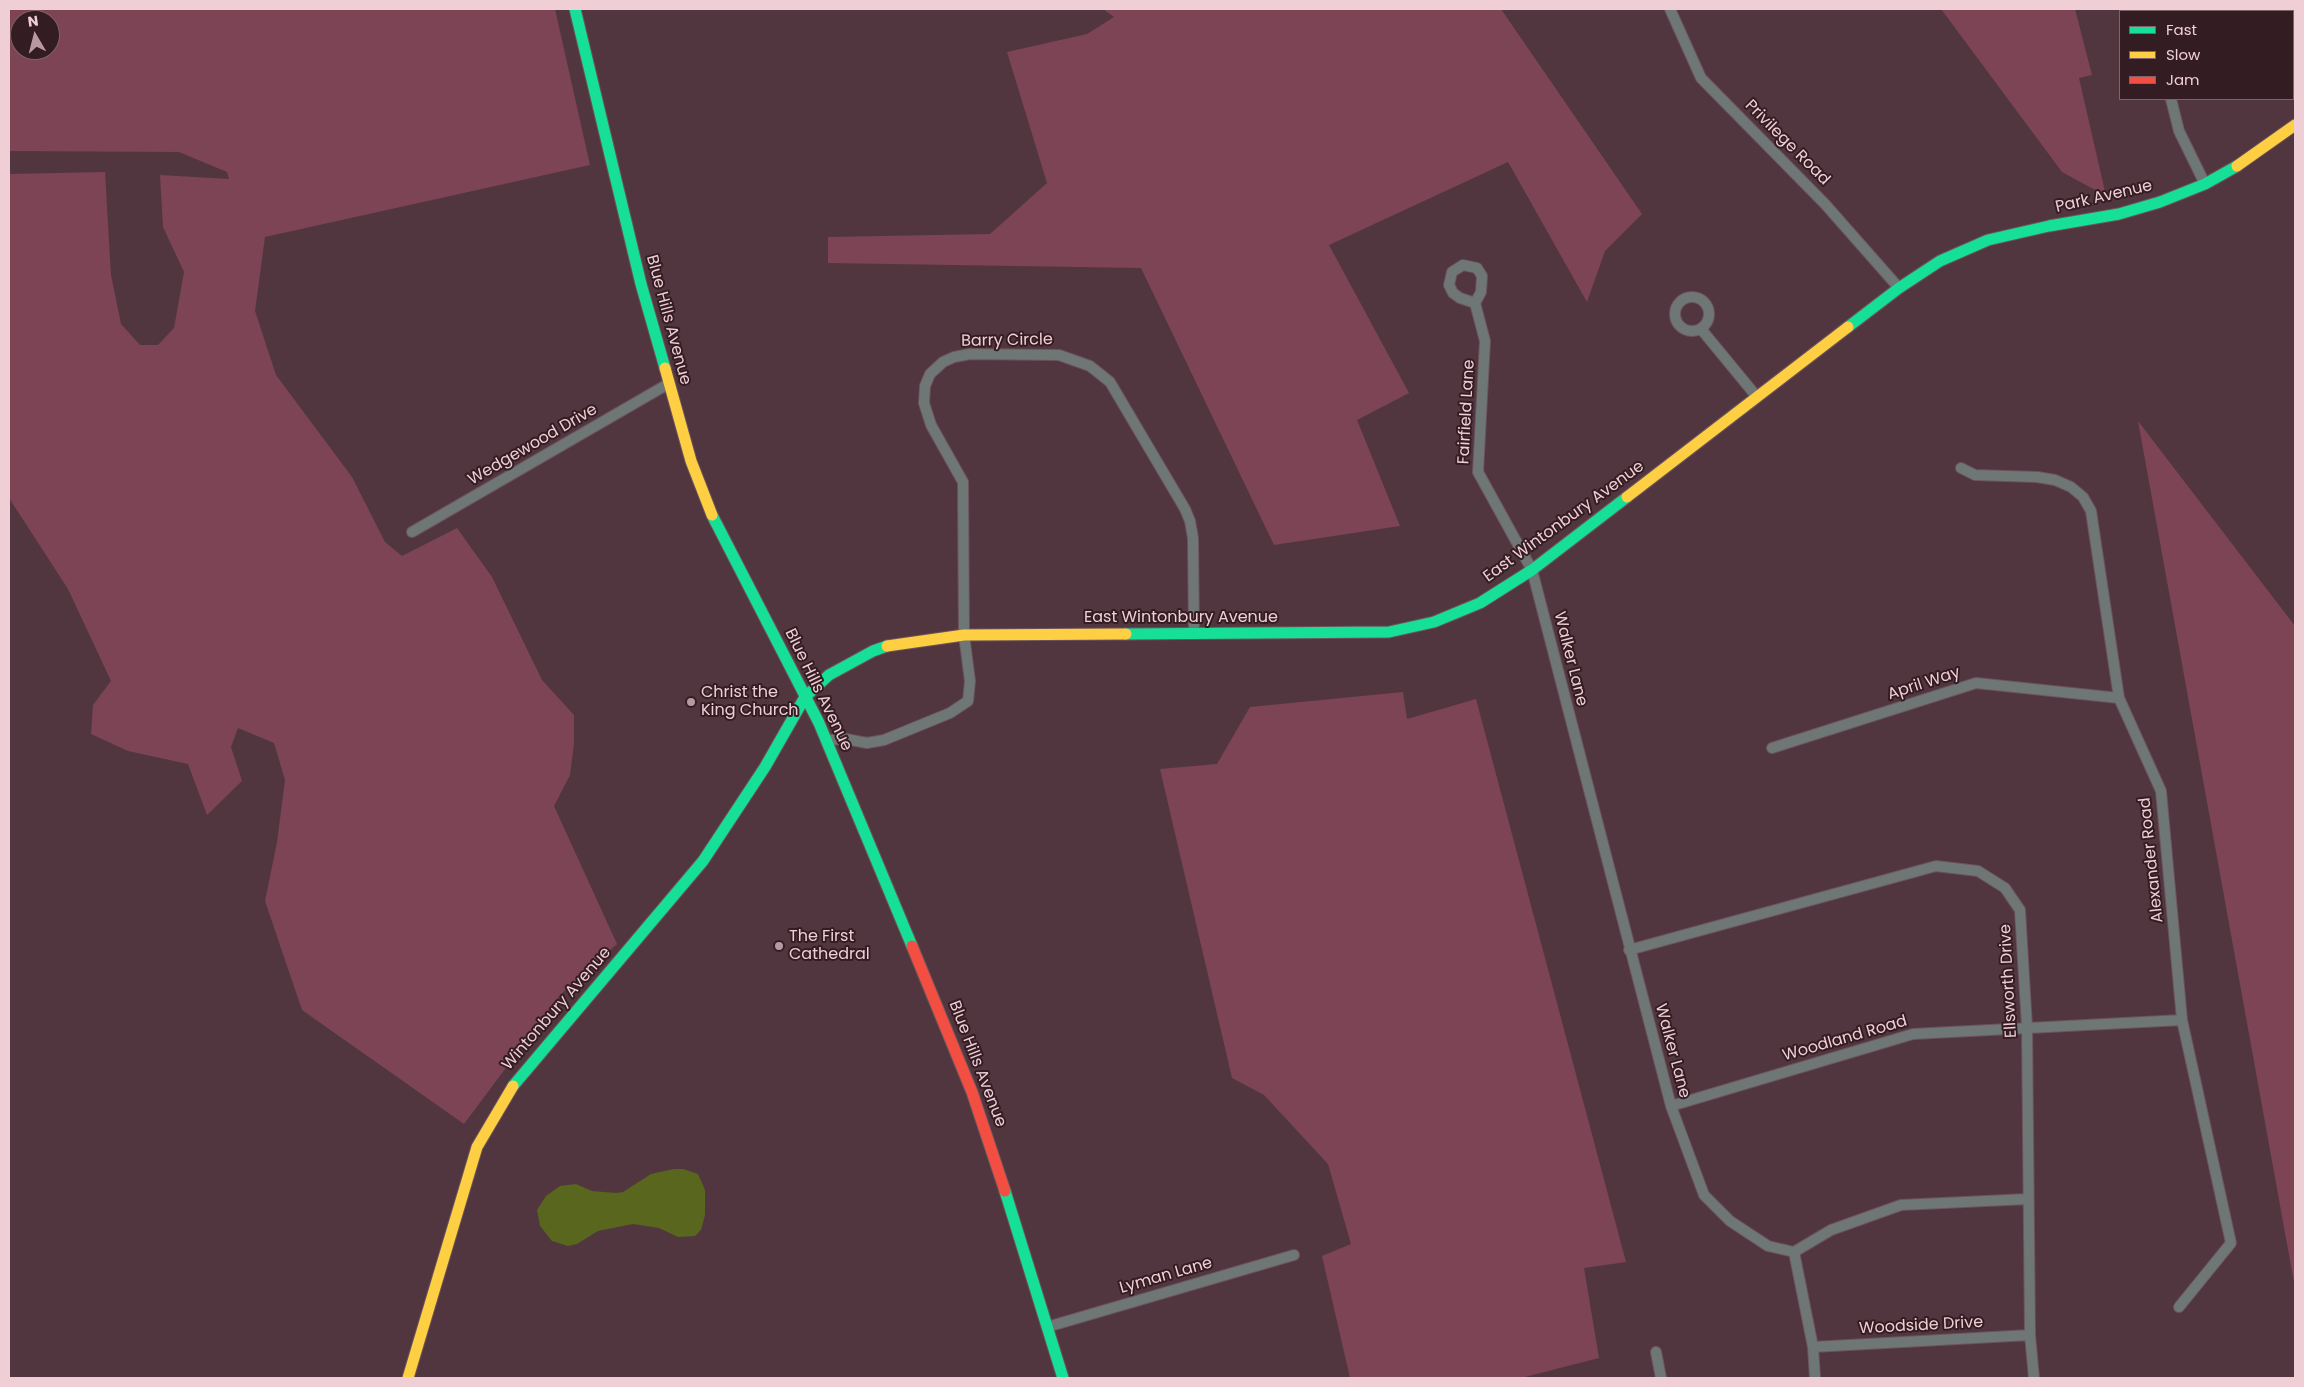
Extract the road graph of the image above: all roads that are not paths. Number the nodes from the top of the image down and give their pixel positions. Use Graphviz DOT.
graph roads {
  1 [pos="575,9"];
  2 [pos="1670,9"];
  3 [pos="2171,100"];
  4 [pos="2295,125"];
  5 [pos="2205,184"];
  6 [pos="2049,226"];
  7 [pos="1899,288"];
  8 [pos="1475,303"];
  9 [pos="1701,329"];
  10 [pos="668,384"];
  11 [pos="1756,398"];
  12 [pos="1961,468"];
  13 [pos="412,532"];
  14 [pos="1532,570"];
  15 [pos="964,634"];
  16 [pos="1194,634"];
  17 [pos="805,697"];
  18 [pos="2119,698"];
  19 [pos="826,740"];
  20 [pos="1772,748"];
  21 [pos="1629,950"];
  22 [pos="2182,1020"];
  23 [pos="2027,1027"];
  24 [pos="1671,1106"];
  25 [pos="2028,1199"];
  26 [pos="1794,1252"];
  27 [pos="1294,1255"];
  28 [pos="2179,1307"];
  29 [pos="1047,1327"];
  30 [pos="2030,1334"];
  31 [pos="1813,1347"];
  32 [pos="1656,1352"];
  33 [pos="408,1378"];
  34 [pos="1062,1378"];
  35 [pos="1661,1378"];
  36 [pos="1815,1378"];
  37 [pos="2034,1378"];
  1 -- 10 [label="main road, Blue Hills Avenue"];
  2 -- 7 [label="street, Privilege Road"];
  3 -- 5 [label="street"];
  4 -- 5 [label="main road, Park Avenue"];
  5 -- 6 [label="main road, Park Avenue"];
  6 -- 7 [label="main road, East Wintonbury Avenue"];
  7 -- 11 [label="main road, East Wintonbury Avenue"];
  8 -- 14 [label="street, Fairfield Lane"];
  9 -- 11 [label="street"];
  10 -- 13 [label="street, Wedgewood Drive"];
  10 -- 17 [label="main road, Blue Hills Avenue"];
  11 -- 14 [label="main road, East Wintonbury Avenue"];
  12 -- 18 [label="street, Alexander Road"];
  14 -- 16 [label="main road, East Wintonbury Avenue"];
  14 -- 21 [label="street, Walker Lane"];
  15 -- 16 [label="main road, East Wintonbury Avenue"];
  15 -- 16 [label="street, Barry Circle"];
  15 -- 17 [label="main road, East Wintonbury Avenue"];
  15 -- 19 [label="street, Barry Circle"];
  17 -- 19 [label="main road, Blue Hills Avenue"];
  17 -- 33 [label="main road, Wintonbury Avenue"];
  18 -- 20 [label="street, April Way"];
  18 -- 22 [label="street, Alexander Road"];
  19 -- 29 [label="main road, Blue Hills Avenue"];
  21 -- 23 [label="street, Ellsworth Drive"];
  21 -- 24 [label="street, Walker Lane"];
  22 -- 23 [label="street, Woodland Road"];
  22 -- 28 [label="street, Alexander Road"];
  23 -- 24 [label="street, Woodland Road"];
  23 -- 25 [label="street, Ellsworth Drive"];
  24 -- 26 [label="street, Walker Lane"];
  25 -- 26 [label="street"];
  25 -- 30 [label="street, Ellsworth Drive"];
  26 -- 31 [label="street"];
  27 -- 29 [label="street, Lyman Lane"];
  29 -- 34 [label="main road, Blue Hills Avenue"];
  30 -- 31 [label="street, Woodside Drive"];
  30 -- 37 [label="street, Ellsworth Drive"];
  31 -- 36 [label="street"];
  32 -- 35 [label="street"];
}
